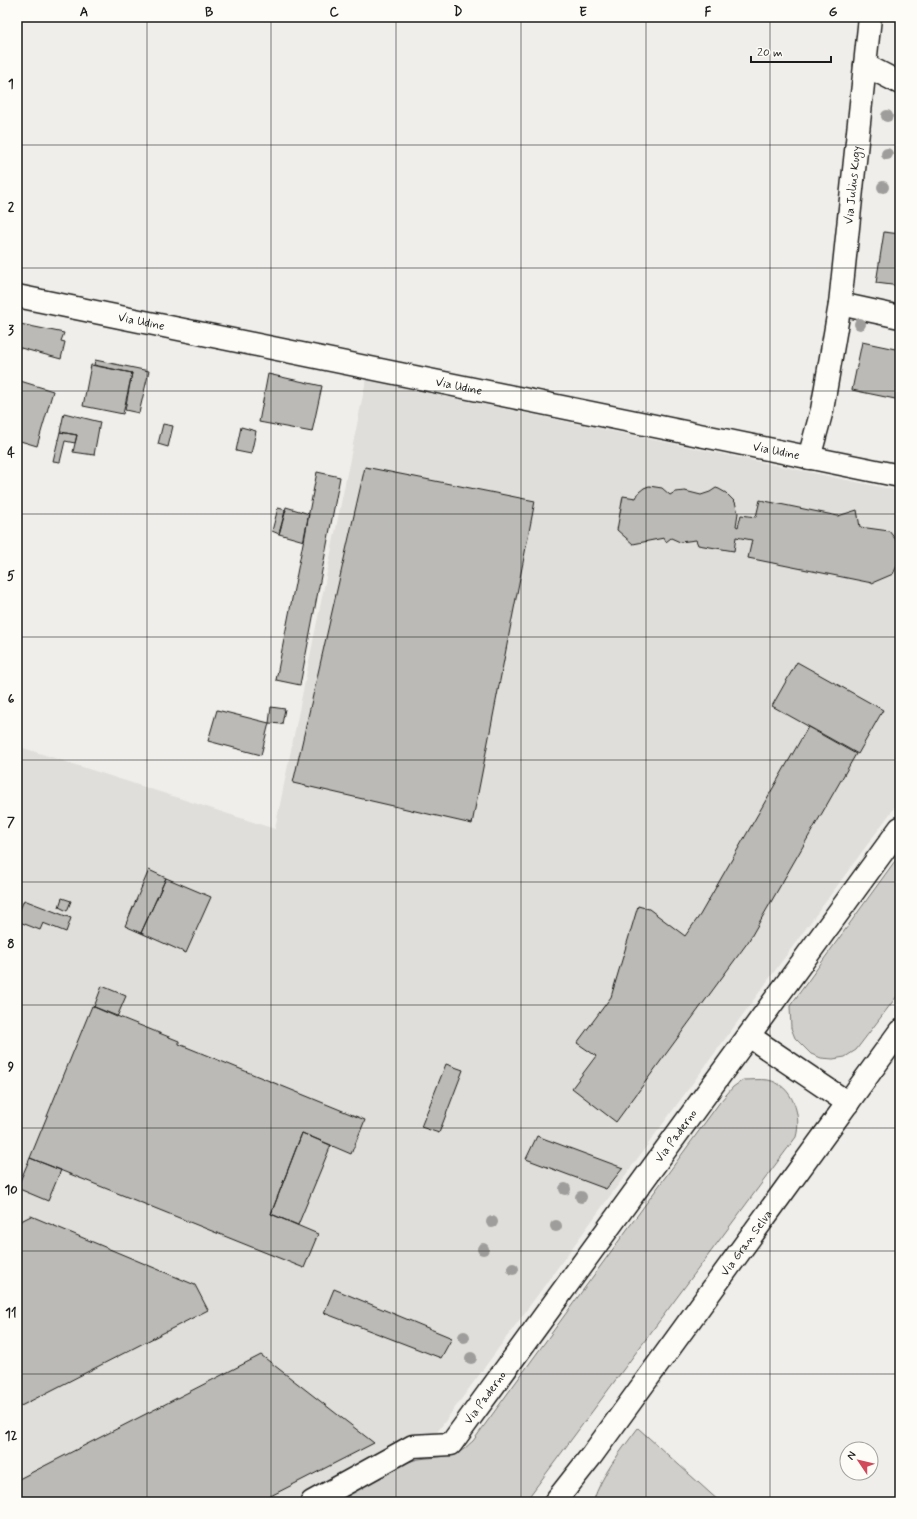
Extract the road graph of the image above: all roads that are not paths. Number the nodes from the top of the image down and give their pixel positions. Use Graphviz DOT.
graph roads {
  1 [pos="870,17"];
  2 [pos="865,65"];
  3 [pos="900,83"];
  4 [pos="17,296"];
  5 [pos="840,304"];
  6 [pos="900,317"];
  7 [pos="810,458"];
  8 [pos="900,476"];
  9 [pos="900,828"];
  10 [pos="900,1031"];
  11 [pos="749,1036"];
  12 [pos="848,1103"];
  13 [pos="592,1455"];
  14 [pos="330,1496"];
  15 [pos="312,1502"];
  16 [pos="555,1502"];
  17 [pos="576,1502"];
  1 -- 2 [label="street, Via Julius Kugy"];
  2 -- 3 [label="street"];
  2 -- 5 [label="street, Via Julius Kugy"];
  4 -- 7 [label="street, Via Udine"];
  5 -- 6 [label="street"];
  5 -- 7 [label="street, Via Julius Kugy"];
  7 -- 8 [label="street, Via Udine"];
  9 -- 11 [label="street, Via Paderno"];
  10 -- 12 [label="street, Via Gran Selva"];
  11 -- 12 [label="street"];
  11 -- 14 [label="street, Via Paderno"];
  12 -- 13 [label="street, Via Gran Selva"];
  13 -- 16 [label="street, Via Gran Selva"];
  13 -- 17 [label="street, Via Gran Selva"];
  14 -- 15 [label="street"];
}
